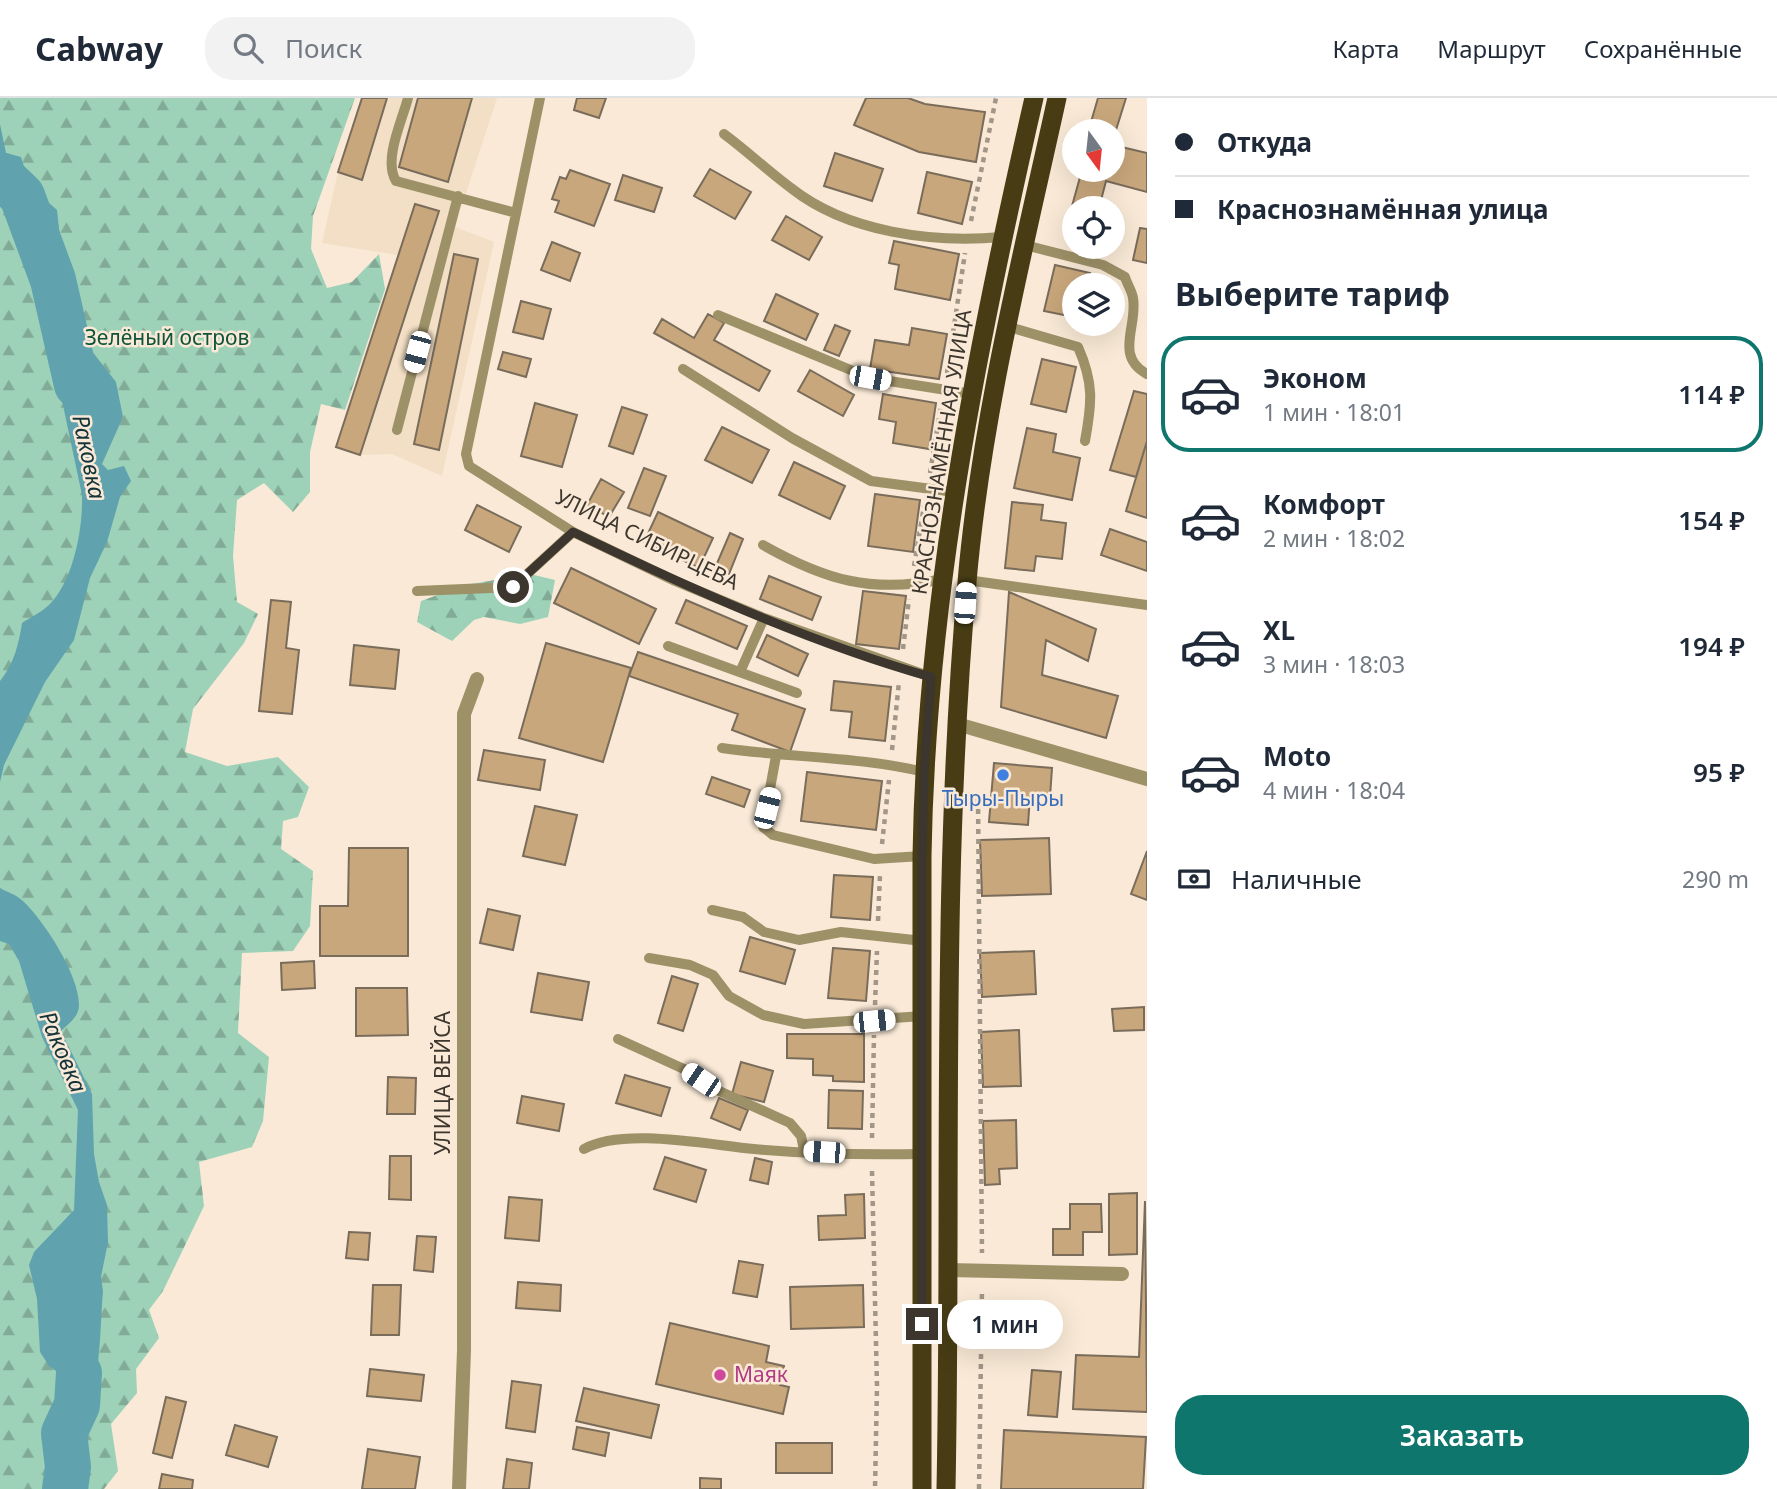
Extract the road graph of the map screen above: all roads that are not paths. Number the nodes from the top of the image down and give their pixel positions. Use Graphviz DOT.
graph roads {
  1 [pos="408,98"];
  2 [pos="540,98"];
  3 [pos="1034,98"];
  4 [pos="1057,98"];
  5 [pos="724,134"];
  6 [pos="458,196"];
  7 [pos="516,213"];
  8 [pos="1002,237"];
  9 [pos="1026,246"];
  10 [pos="718,315"];
  11 [pos="1009,327"];
  12 [pos="683,369"];
  13 [pos="1147,374"];
  14 [pos="972,394"];
  15 [pos="397,430"];
  16 [pos="1085,441"];
  17 [pos="954,492"];
  18 [pos="573,532"];
  19 [pos="763,545"];
  20 [pos="943,579"];
  21 [pos="967,580"];
  22 [pos="416,591"];
  23 [pos="1147,605"];
  24 [pos="764,618"];
  25 [pos="668,646"];
  26 [pos="740,672"];
  27 [pos="931,677"];
  28 [pos="477,680"];
  29 [pos="797,693"];
  30 [pos="928,717"];
  31 [pos="957,724"];
  32 [pos="722,748"];
  33 [pos="776,756"];
  34 [pos="924,772"];
  35 [pos="1147,779"];
  36 [pos="922,856"];
  37 [pos="712,910"];
  38 [pos="923,941"];
  39 [pos="649,958"];
  40 [pos="923,1016"];
  41 [pos="618,1039"];
  42 [pos="584,1149"];
  43 [pos="804,1150"];
  44 [pos="921,1154"];
  45 [pos="948,1270"];
  46 [pos="1122,1274"];
  47 [pos="922,1379"];
  48 [pos="948,1381"];
  49 [pos="459,1489"];
  50 [pos="922,1489"];
  51 [pos="946,1489"];
  1 -- 6 [label="lane"];
  2 -- 7 [label="lane, УЛИЦА СИБИРЦЕВА"];
  3 -- 8 [label="highway, КРАСНОЗНАМЁННАЯ УЛИЦА"];
  4 -- 9 [label="highway, КРАСНОЗНАМЁННАЯ УЛИЦА"];
  5 -- 8 [label="lane"];
  6 -- 7 [label="lane"];
  6 -- 15 [label="lane"];
  7 -- 18 [label="lane, УЛИЦА СИБИРЦЕВА"];
  8 -- 14 [label="highway, КРАСНОЗНАМЁННАЯ УЛИЦА"];
  9 -- 11 [label="highway, КРАСНОЗНАМЁННАЯ УЛИЦА"];
  9 -- 13 [label="lane"];
  10 -- 14 [label="lane"];
  11 -- 16 [label="lane"];
  11 -- 21 [label="highway, КРАСНОЗНАМЁННАЯ УЛИЦА"];
  12 -- 17 [label="lane"];
  14 -- 17 [label="highway, КРАСНОЗНАМЁННАЯ УЛИЦА"];
  17 -- 20 [label="highway, КРАСНОЗНАМЁННАЯ УЛИЦА"];
  18 -- 22 [label="lane"];
  18 -- 24 [label="lane, УЛИЦА СИБИРЦЕВА"];
  19 -- 20 [label="lane"];
  20 -- 27 [label="highway, КРАСНОЗНАМЁННАЯ УЛИЦА"];
  21 -- 23 [label="lane"];
  21 -- 31 [label="highway, КРАСНОЗНАМЁННАЯ УЛИЦА"];
  24 -- 26 [label="lane"];
  24 -- 27 [label="lane, УЛИЦА СИБИРЦЕВА"];
  25 -- 26 [label="lane"];
  26 -- 29 [label="lane"];
  27 -- 30 [label="highway, КРАСНОЗНАМЁННАЯ УЛИЦА"];
  28 -- 49 [label="street, УЛИЦА ВЕЙСА"];
  30 -- 31 [label="highway"];
  30 -- 34 [label="highway, КРАСНОЗНАМЁННАЯ УЛИЦА"];
  31 -- 35 [label="street"];
  31 -- 45 [label="highway, КРАСНОЗНАМЁННАЯ УЛИЦА"];
  32 -- 33 [label="lane"];
  33 -- 34 [label="lane"];
  33 -- 36 [label="lane"];
  34 -- 36 [label="highway, КРАСНОЗНАМЁННАЯ УЛИЦА"];
  36 -- 38 [label="highway, КРАСНОЗНАМЁННАЯ УЛИЦА"];
  37 -- 38 [label="lane"];
  38 -- 40 [label="highway, КРАСНОЗНАМЁННАЯ УЛИЦА"];
  39 -- 40 [label="lane"];
  40 -- 44 [label="highway, КРАСНОЗНАМЁННАЯ УЛИЦА"];
  41 -- 43 [label="lane"];
  42 -- 43 [label="lane"];
  43 -- 44 [label="lane"];
  44 -- 47 [label="highway, КРАСНОЗНАМЁННАЯ УЛИЦА"];
  45 -- 46 [label="street"];
  45 -- 48 [label="highway, КРАСНОЗНАМЁННАЯ УЛИЦА"];
  47 -- 48 [label="highway"];
  47 -- 50 [label="highway, КРАСНОЗНАМЁННАЯ УЛИЦА"];
  48 -- 51 [label="highway, КРАСНОЗНАМЁННАЯ УЛИЦА"];
}
